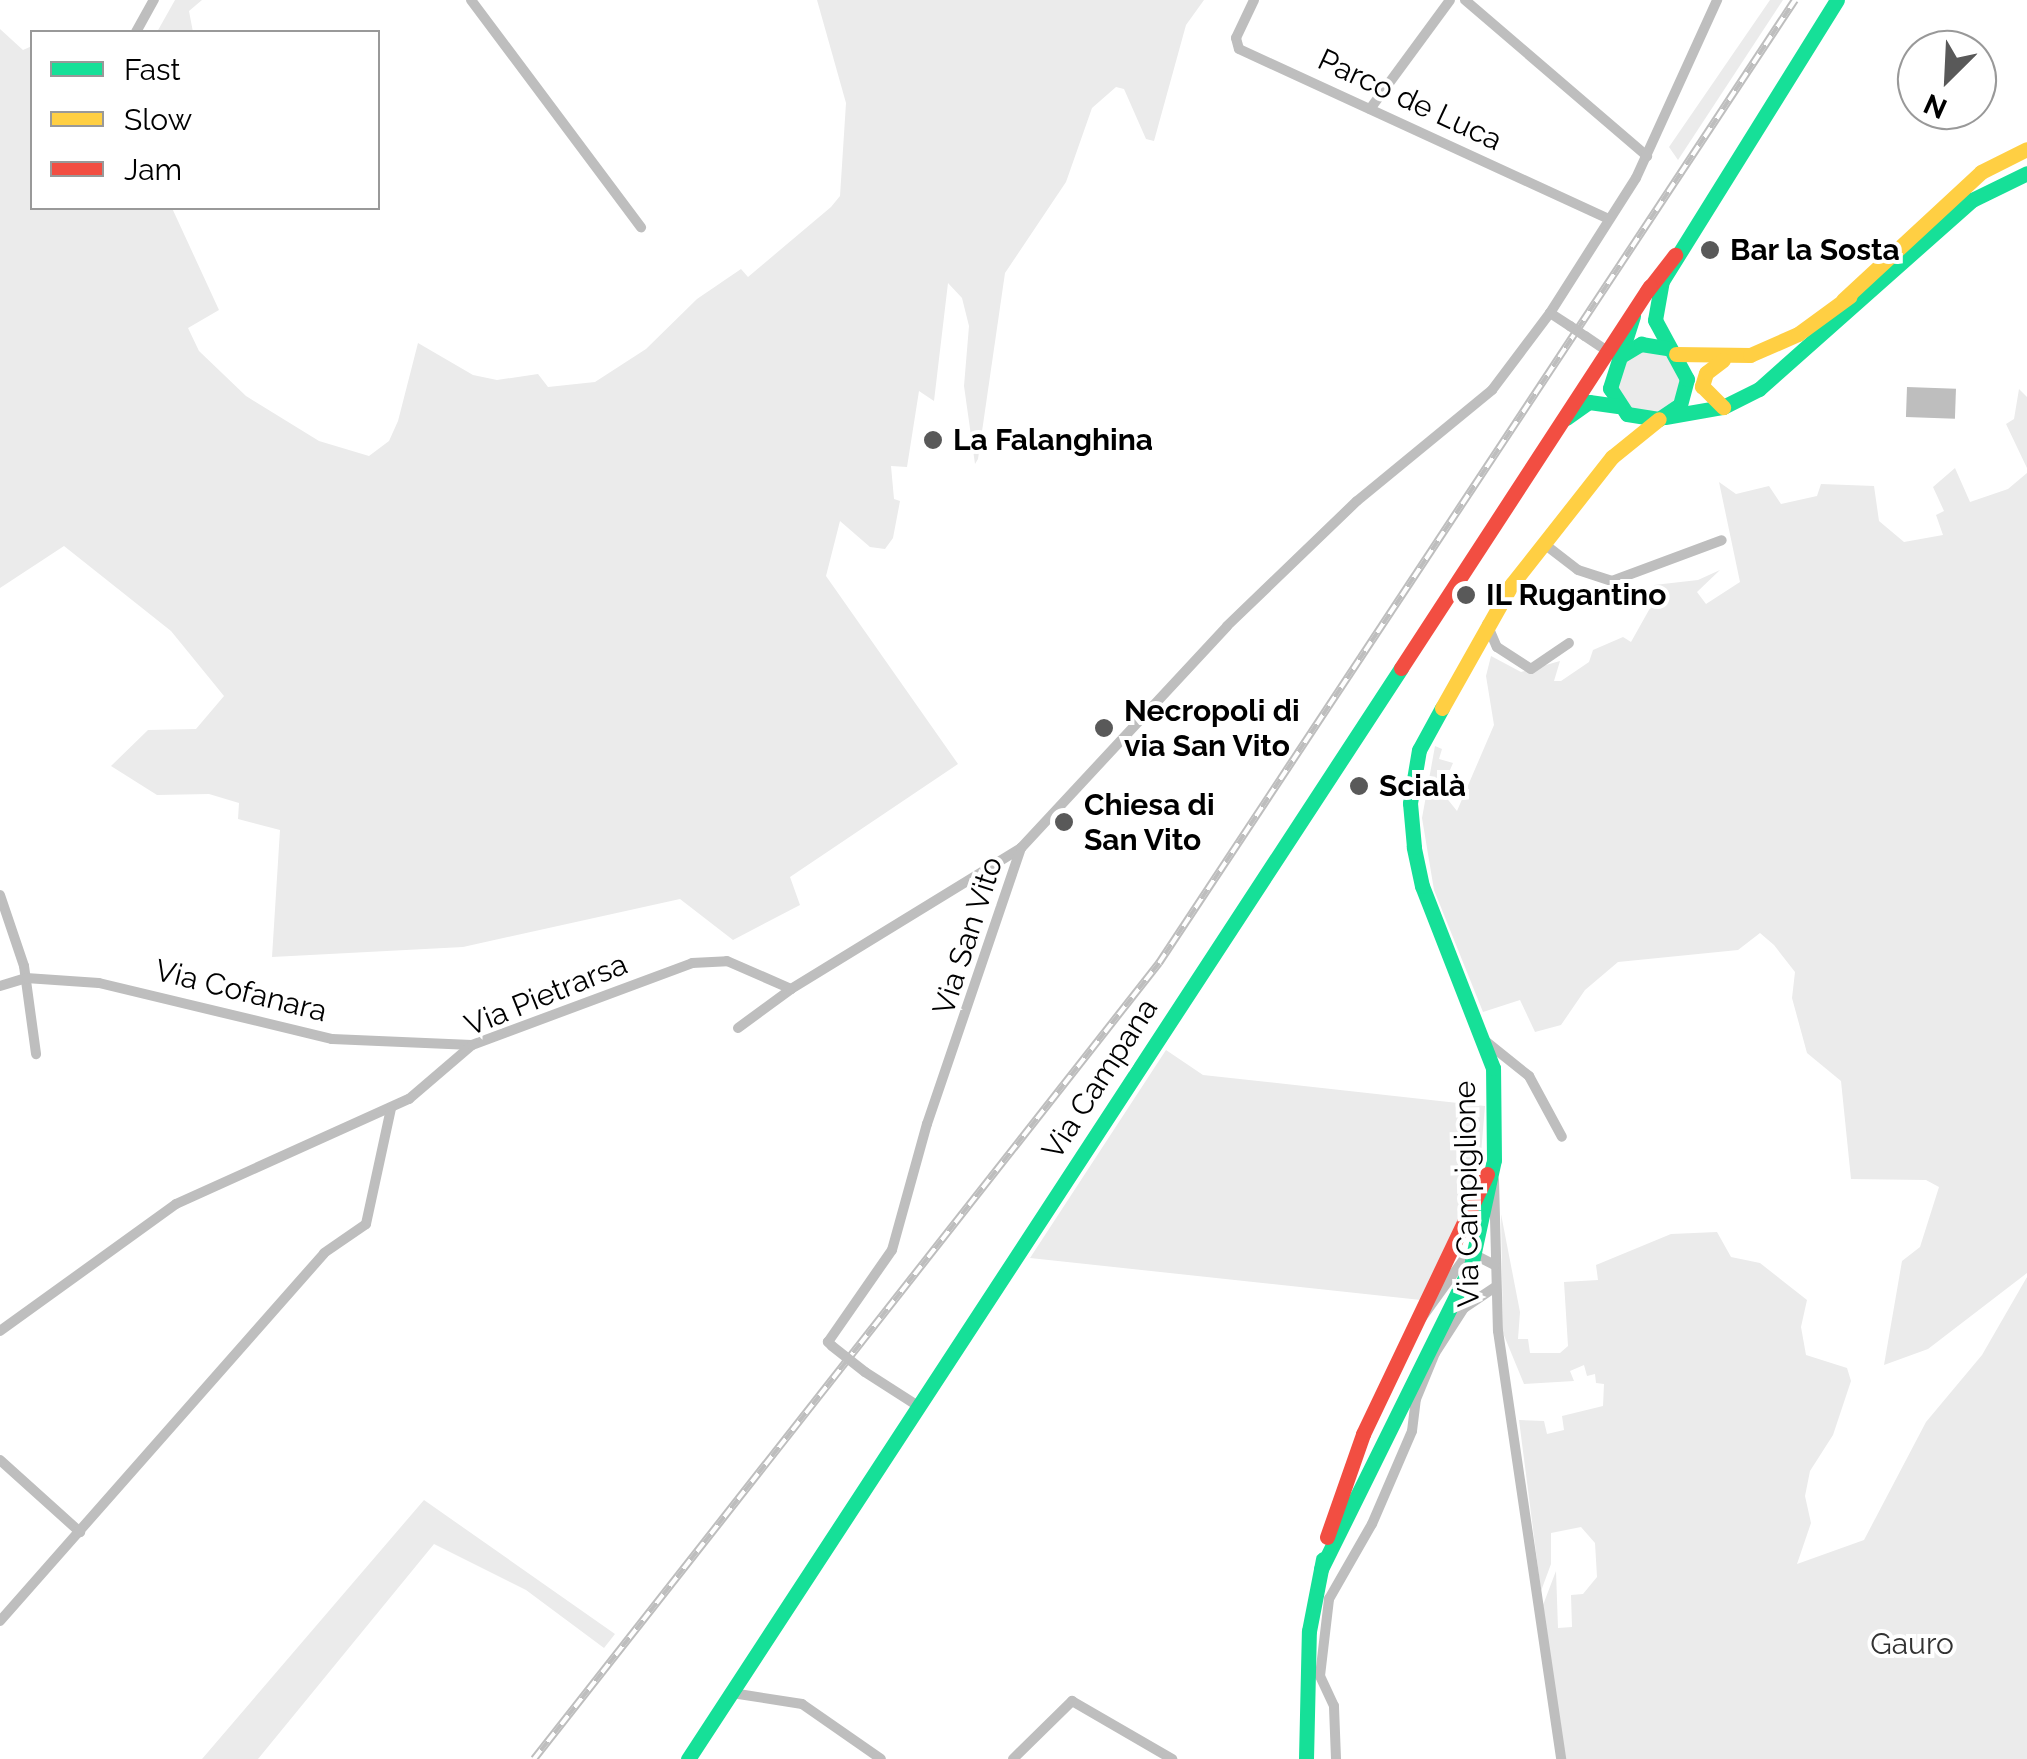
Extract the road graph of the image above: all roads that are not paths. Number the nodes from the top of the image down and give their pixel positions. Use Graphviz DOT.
graph roads {
  1 [pos="154,0"];
  2 [pos="471,0"];
  3 [pos="1254,0"];
  4 [pos="1450,0"];
  5 [pos="1465,0"];
  6 [pos="1717,0"];
  7 [pos="1837,0"];
  8 [pos="137,30"];
  9 [pos="1370,109"];
  10 [pos="2027,148"];
  11 [pos="1647,156"];
  12 [pos="2027,173"];
  13 [pos="1609,220"];
  14 [pos="641,227"];
  15 [pos="1675,256"];
  16 [pos="1888,273"];
  17 [pos="1844,300"];
  18 [pos="1550,313"];
  19 [pos="1671,351"];
  20 [pos="1750,355"];
  21 [pos="1613,356"];
  22 [pos="1725,359"];
  23 [pos="1768,382"];
  24 [pos="1619,407"];
  25 [pos="1722,407"];
  26 [pos="1662,418"];
  27 [pos="1556,428"];
  28 [pos="1612,457"];
  29 [pos="1722,540"];
  30 [pos="1543,543"];
  31 [pos="1486,624"];
  32 [pos="1569,643"];
  33 [pos="1022,848"];
  34 [pos="0,896"];
  35 [pos="26,978"];
  36 [pos="0,986"];
  37 [pos="791,989"];
  38 [pos="738,1028"];
  39 [pos="1484,1040"];
  40 [pos="472,1045"];
  41 [pos="36,1054"];
  42 [pos="391,1108"];
  43 [pos="1562,1137"];
  44 [pos="1494,1160"];
  45 [pos="1475,1255"];
  46 [pos="1495,1265"];
  47 [pos="1495,1286"];
  48 [pos="1415,1325"];
  49 [pos="0,1331"];
  50 [pos="918,1406"];
  51 [pos="0,1460"];
  52 [pos="80,1532"];
  53 [pos="1321,1569"];
  54 [pos="0,1621"];
  55 [pos="732,1692"];
  56 [pos="688,1759"];
  57 [pos="882,1759"];
  58 [pos="1013,1759"];
  59 [pos="1172,1759"];
  60 [pos="1306,1759"];
  61 [pos="1336,1759"];
  62 [pos="1562,1759"];
  1 -- 8 [label="street"];
  2 -- 14 [label="street"];
  3 -- 9 [label="street, Parco de Luca"];
  4 -- 9 [label="street"];
  5 -- 11 [label="street"];
  6 -- 11 [label="street"];
  7 -- 15 [label="main road"];
  9 -- 13 [label="street, Parco de Luca"];
  10 -- 17 [label="main road"];
  11 -- 13 [label="street, Via San Vito"];
  12 -- 16 [label="main road"];
  13 -- 18 [label="street, Via San Vito"];
  15 -- 19 [label="main road"];
  15 -- 21 [label="main road, Via Campana"];
  16 -- 17 [label="main road"];
  16 -- 23 [label="main road"];
  17 -- 20 [label="main road"];
  18 -- 21 [label="street, bridge"];
  18 -- 33 [label="street, Via San Vito"];
  19 -- 21 [label="main road"];
  19 -- 22 [label="main road"];
  19 -- 26 [label="main road"];
  20 -- 22 [label="main road"];
  20 -- 23 [label="main road"];
  21 -- 24 [label="main road"];
  21 -- 27 [label="main road, Via Campana"];
  22 -- 25 [label="main road"];
  23 -- 25 [label="main road"];
  24 -- 26 [label="main road"];
  24 -- 27 [label="main road, Via Campana"];
  24 -- 28 [label="main road, Via Campiglione"];
  25 -- 26 [label="main road"];
  26 -- 28 [label="main road, Via Campiglione"];
  27 -- 50 [label="main road, Via Campana"];
  28 -- 30 [label="main road, Via Campiglione"];
  29 -- 30 [label="street"];
  30 -- 31 [label="main road, Via Campiglione"];
  31 -- 32 [label="street"];
  31 -- 39 [label="main road, Via Campiglione"];
  33 -- 37 [label="street"];
  33 -- 50 [label="street, Via San Vito, bridge"];
  34 -- 35 [label="street"];
  35 -- 36 [label="street, Via Cofanara"];
  35 -- 40 [label="street, Via Cofanara"];
  35 -- 41 [label="street"];
  37 -- 38 [label="street"];
  37 -- 40 [label="street, Via Pietrarsa"];
  39 -- 43 [label="street"];
  39 -- 44 [label="main road, Via Campiglione"];
  40 -- 42 [label="street, Via Pietrarsa"];
  42 -- 49 [label="street, Via Pietrarsa"];
  42 -- 52 [label="street"];
  44 -- 45 [label="main road"];
  44 -- 46 [label="street, Via Campiglione"];
  44 -- 48 [label="main road"];
  45 -- 46 [label="street"];
  45 -- 48 [label="street"];
  45 -- 53 [label="main road"];
  46 -- 47 [label="street, Via Campiglione"];
  47 -- 61 [label="street"];
  47 -- 62 [label="street, Via Campiglione"];
  48 -- 53 [label="main road"];
  50 -- 55 [label="main road, Via Campana"];
  51 -- 52 [label="street"];
  52 -- 54 [label="street"];
  53 -- 60 [label="main road"];
  55 -- 56 [label="main road, Via Campana"];
  55 -- 57 [label="street"];
  58 -- 59 [label="street"];
}
